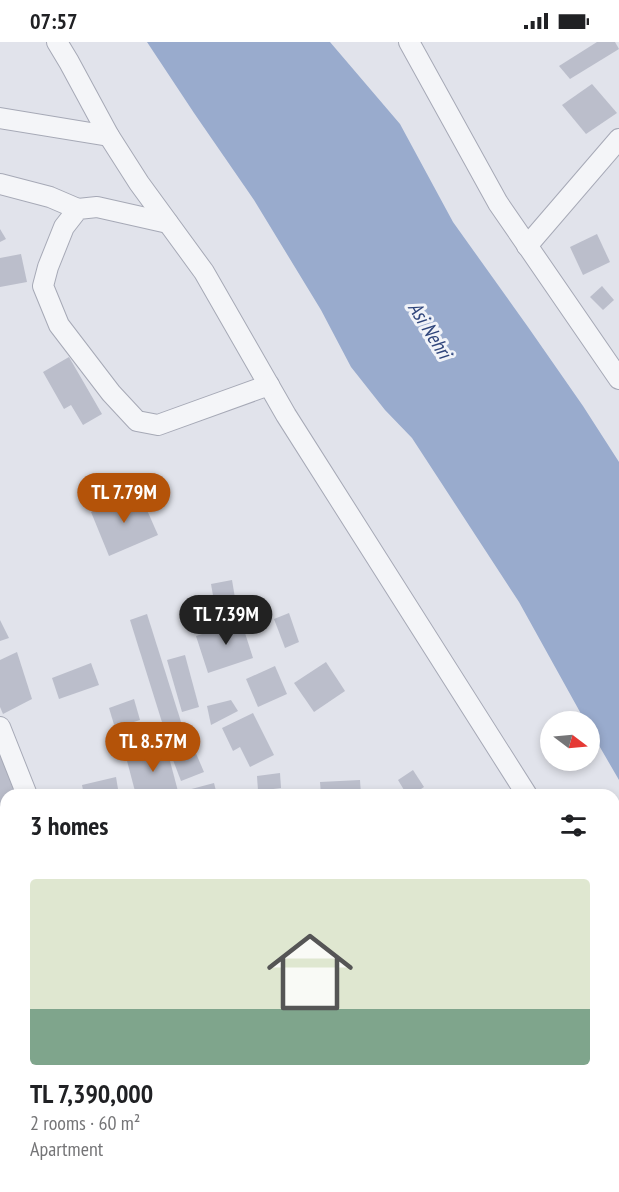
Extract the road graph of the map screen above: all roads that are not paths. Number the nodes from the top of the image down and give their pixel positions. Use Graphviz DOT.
graph roads {
  1 [pos="57,42"];
  2 [pos="409,42"];
  3 [pos="0,118"];
  4 [pos="109,136"];
  5 [pos="619,139"];
  6 [pos="0,184"];
  7 [pos="78,209"];
  8 [pos="168,223"];
  9 [pos="527,246"];
  10 [pos="619,379"];
  11 [pos="269,385"];
  12 [pos="0,727"];
  13 [pos="25,789"];
  14 [pos="523,789"];
  1 -- 4 [label="street"];
  2 -- 9 [label="street"];
  3 -- 4 [label="street"];
  4 -- 8 [label="street"];
  5 -- 9 [label="street"];
  6 -- 7 [label="street"];
  7 -- 8 [label="street"];
  7 -- 11 [label="street"];
  8 -- 11 [label="street"];
  9 -- 10 [label="street"];
  11 -- 14 [label="street"];
  12 -- 13 [label="street"];
}
